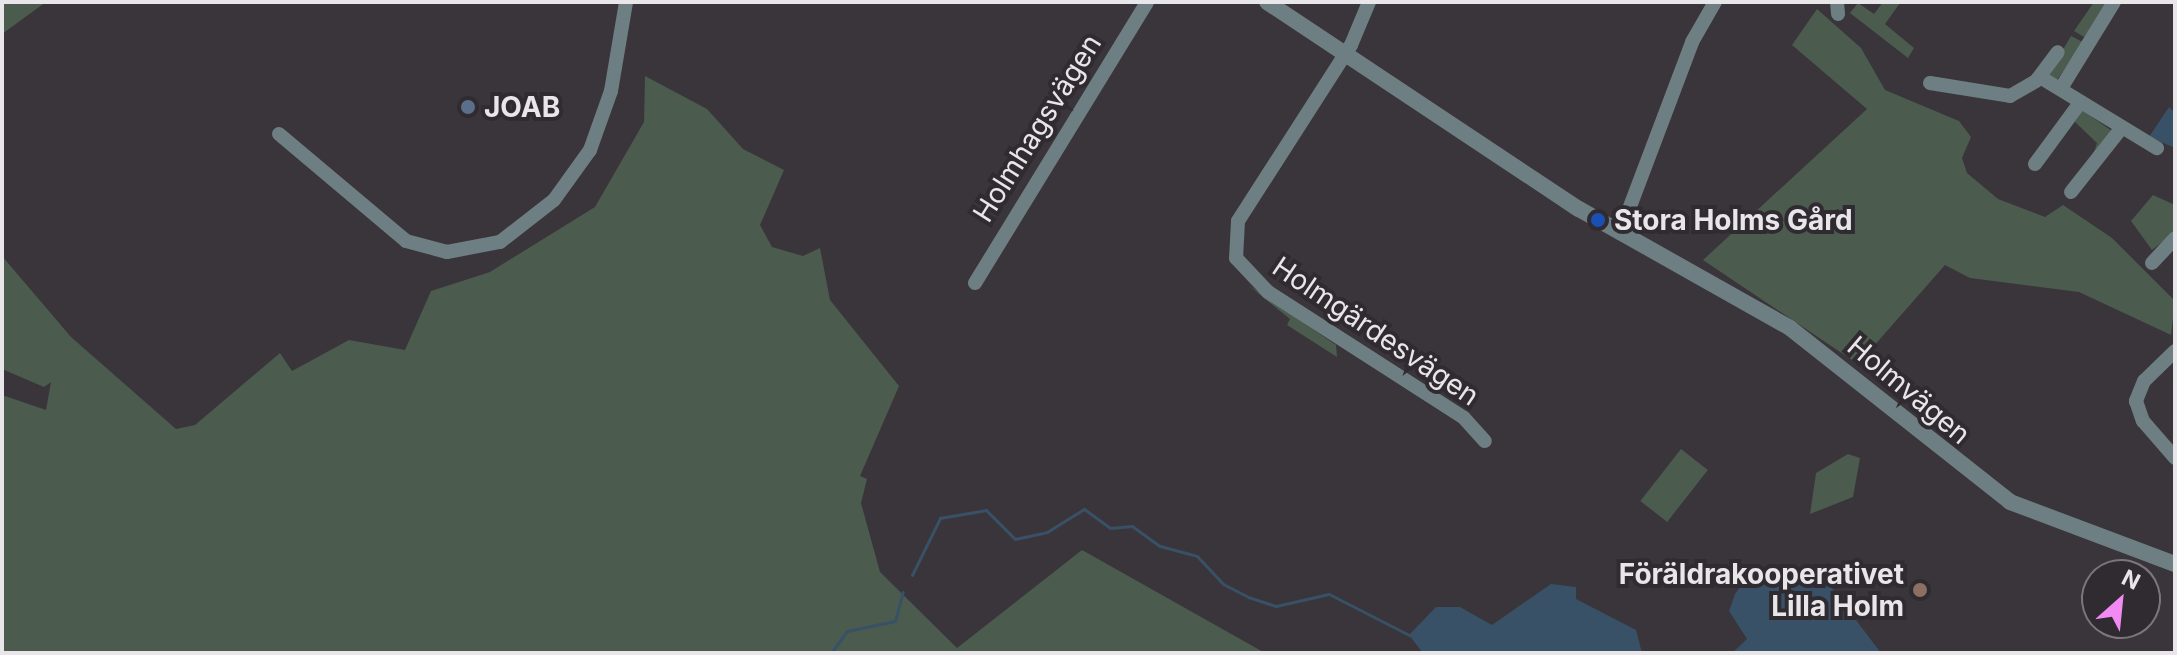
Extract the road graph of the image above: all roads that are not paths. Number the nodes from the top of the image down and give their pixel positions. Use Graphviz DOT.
graph roads {
  1 [pos="626,2"];
  2 [pos="1147,2"];
  3 [pos="1267,2"];
  4 [pos="1369,2"];
  5 [pos="1715,2"];
  6 [pos="2114,2"];
  7 [pos="2058,52"];
  8 [pos="1343,54"];
  9 [pos="2040,77"];
  10 [pos="1930,83"];
  11 [pos="2063,85"];
  12 [pos="2079,104"];
  13 [pos="2120,130"];
  14 [pos="279,134"];
  15 [pos="2157,148"];
  16 [pos="2035,164"];
  17 [pos="2071,192"];
  18 [pos="1620,233"];
  19 [pos="2175,238"];
  20 [pos="2152,263"];
  21 [pos="975,283"];
  22 [pos="2175,351"];
  23 [pos="1485,441"];
  24 [pos="2175,458"];
  25 [pos="2175,564"];
  1 -- 14 [label="street"];
  2 -- 21 [label="street, Holmhagsvägen"];
  3 -- 8 [label="street, Holmvägen"];
  4 -- 8 [label="street"];
  5 -- 18 [label="street"];
  6 -- 11 [label="street"];
  7 -- 9 [label="street"];
  8 -- 18 [label="street, Holmvägen"];
  8 -- 23 [label="street, Holmgärdesvägen"];
  9 -- 10 [label="street"];
  9 -- 11 [label="street"];
  11 -- 12 [label="street"];
  12 -- 13 [label="street"];
  12 -- 16 [label="street"];
  13 -- 15 [label="street"];
  13 -- 17 [label="street"];
  18 -- 25 [label="street, Holmvägen"];
  19 -- 20 [label="street"];
  22 -- 24 [label="street"];
}
